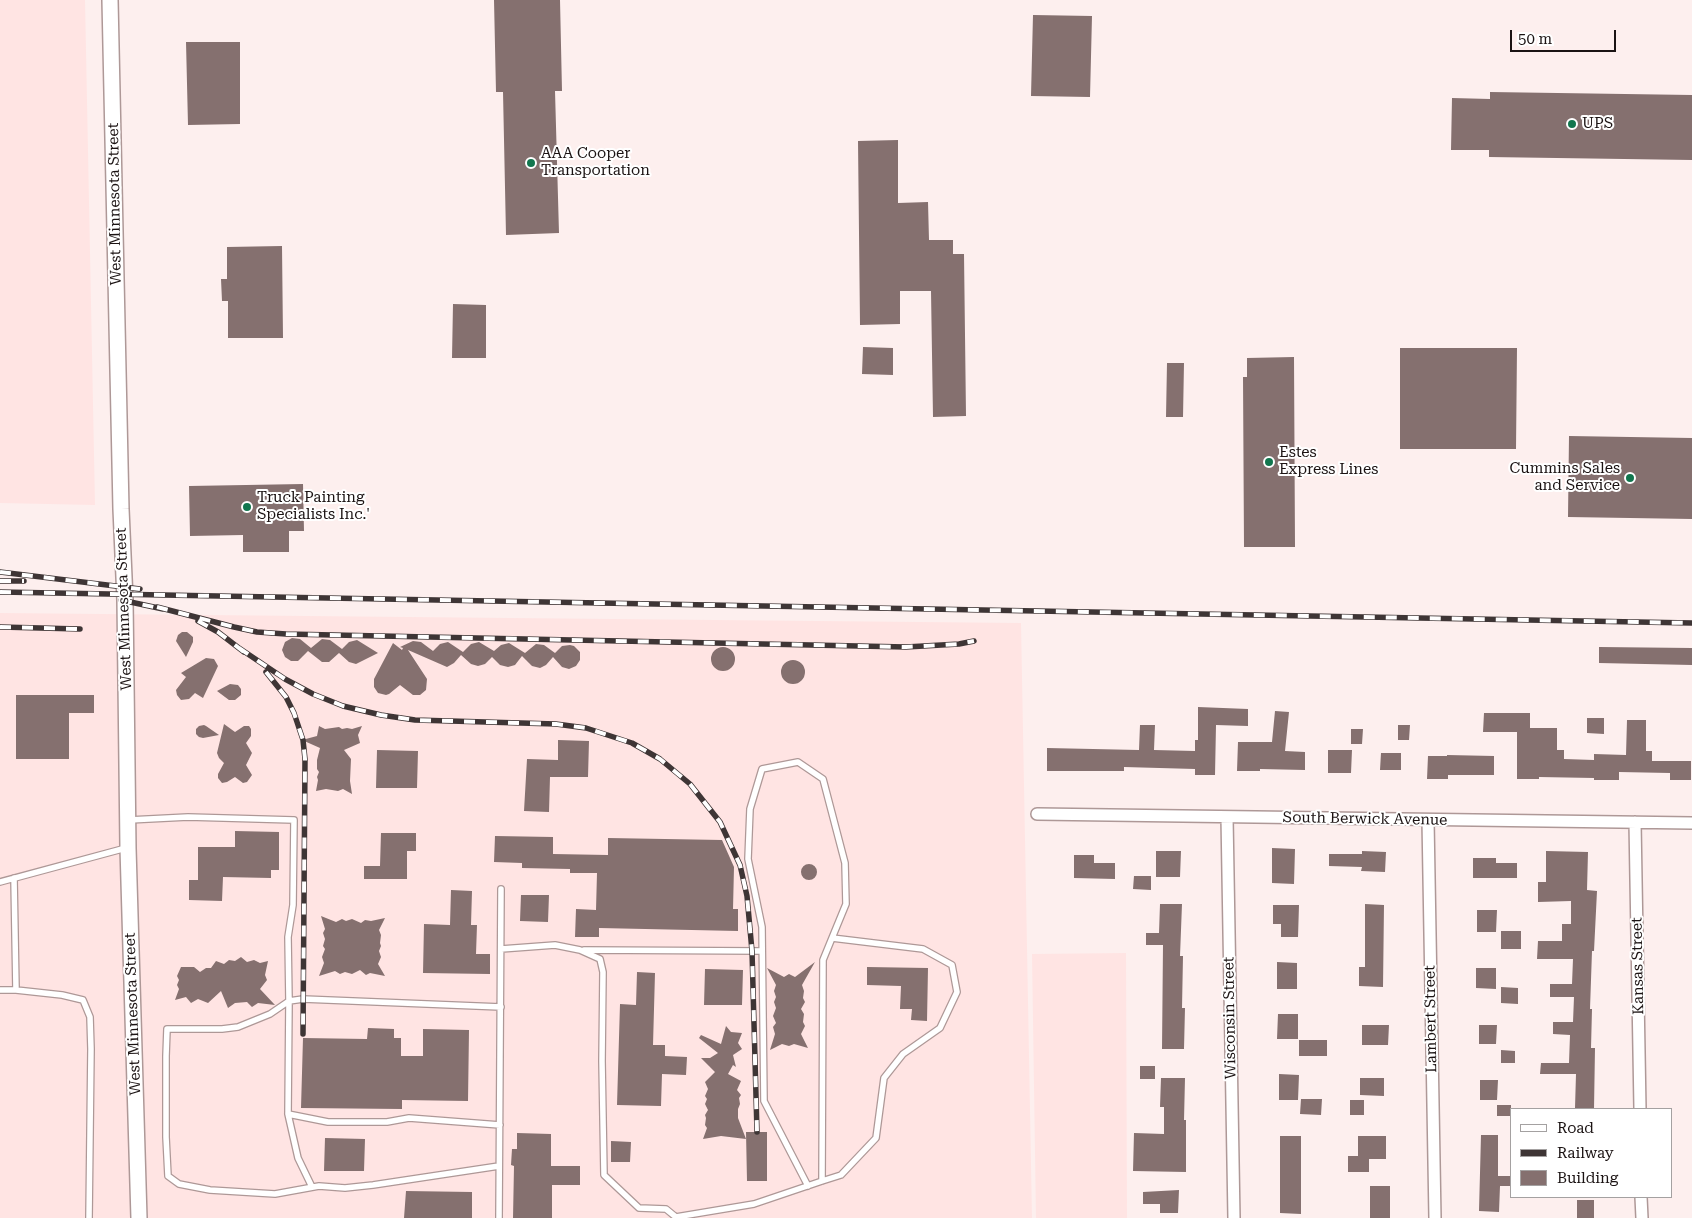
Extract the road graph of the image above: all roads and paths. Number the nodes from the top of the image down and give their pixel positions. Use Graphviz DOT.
graph roads {
  1 [pos="110,0"];
  2 [pos="1037,814"];
  3 [pos="1227,817"];
  4 [pos="129,820"];
  5 [pos="1428,820"];
  6 [pos="1635,822"];
  7 [pos="1692,823"];
  8 [pos="128,848"];
  9 [pos="14,878"];
  10 [pos="0,882"];
  11 [pos="501,889"];
  12 [pos="832,938"];
  13 [pos="501,949"];
  14 [pos="580,950"];
  15 [pos="762,951"];
  16 [pos="0,990"];
  17 [pos="16,990"];
  18 [pos="290,1001"];
  19 [pos="500,1007"];
  20 [pos="1640,1108"];
  21 [pos="288,1114"];
  22 [pos="500,1126"];
  23 [pos="499,1166"];
  24 [pos="822,1181"];
  25 [pos="808,1186"];
  26 [pos="312,1187"];
  27 [pos="1641,1198"];
  28 [pos="676,1217"];
  29 [pos="89,1218"];
  30 [pos="139,1218"];
  31 [pos="499,1218"];
  32 [pos="1234,1218"];
  33 [pos="1435,1218"];
  34 [pos="1642,1218"];
  1 -- 4 [label="street, West Minnesota Street"];
  2 -- 3 [label="street, South Berwick Avenue"];
  3 -- 5 [label="street, South Berwick Avenue"];
  3 -- 32 [label="street, Wisconsin Street"];
  4 -- 8 [label="street, West Minnesota Street"];
  4 -- 18 [label="lane"];
  5 -- 6 [label="street, South Berwick Avenue"];
  5 -- 33 [label="street, Lambert Street"];
  6 -- 7 [label="street, South Berwick Avenue"];
  6 -- 20 [label="street, Kansas Street"];
  8 -- 9 [label="lane"];
  8 -- 30 [label="street, West Minnesota Street"];
  9 -- 10 [label="lane"];
  9 -- 17 [label="lane"];
  11 -- 13 [label="lane"];
  12 -- 15 [label="lane"];
  12 -- 24 [label="lane"];
  12 -- 24 [label="lane"];
  13 -- 14 [label="lane"];
  13 -- 19 [label="lane"];
  14 -- 15 [label="lane"];
  14 -- 28 [label="lane"];
  15 -- 25 [label="lane"];
  16 -- 17 [label="lane"];
  17 -- 29 [label="lane"];
  18 -- 19 [label="lane"];
  18 -- 21 [label="lane"];
  18 -- 26 [label="lane"];
  19 -- 22 [label="lane"];
  21 -- 22 [label="lane"];
  21 -- 26 [label="lane"];
  22 -- 23 [label="lane"];
  23 -- 26 [label="lane"];
  23 -- 31 [label="lane"];
  24 -- 25 [label="lane"];
  25 -- 28 [label="lane"];
  27 -- 34 [label="street"];
}
